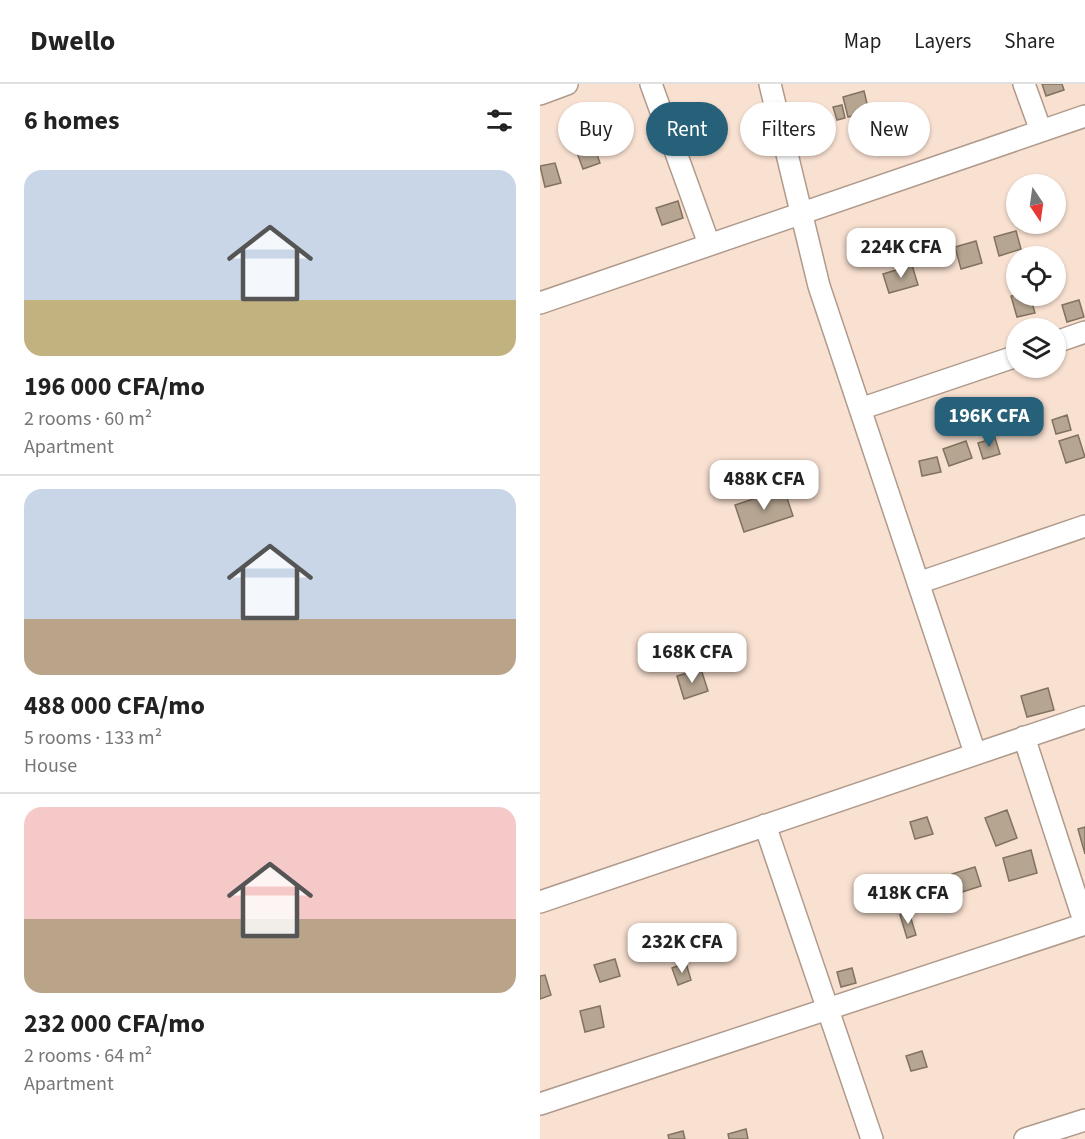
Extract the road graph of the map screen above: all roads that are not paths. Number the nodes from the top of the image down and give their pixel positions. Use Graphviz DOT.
graph roads {
  1 [pos="567,84"];
  2 [pos="651,84"];
  3 [pos="770,84"];
  4 [pos="1024,84"];
  5 [pos="540,94"];
  6 [pos="1085,116"];
  7 [pos="1041,131"];
  8 [pos="801,212"];
  9 [pos="709,244"];
  10 [pos="540,303"];
  11 [pos="1085,332"];
  12 [pos="1066,339"];
  13 [pos="1006,360"];
  14 [pos="860,409"];
  15 [pos="1085,526"];
  16 [pos="918,583"];
  17 [pos="1085,717"];
  18 [pos="1024,737"];
  19 [pos="975,753"];
  20 [pos="765,825"];
  21 [pos="540,902"];
  22 [pos="1085,924"];
  23 [pos="828,1009"];
  24 [pos="540,1104"];
  25 [pos="1085,1120"];
  26 [pos="872,1139"];
  27 [pos="1025,1139"];
  1 -- 5 [label="street"];
  2 -- 9 [label="street"];
  3 -- 8 [label="street"];
  4 -- 7 [label="street"];
  6 -- 7 [label="street"];
  7 -- 8 [label="street"];
  8 -- 9 [label="street"];
  8 -- 14 [label="street"];
  9 -- 10 [label="street"];
  11 -- 12 [label="street"];
  13 -- 14 [label="street"];
  14 -- 16 [label="street"];
  15 -- 16 [label="street"];
  16 -- 19 [label="street"];
  17 -- 18 [label="street"];
  18 -- 19 [label="street"];
  18 -- 22 [label="street"];
  19 -- 20 [label="street"];
  20 -- 21 [label="street"];
  20 -- 23 [label="street"];
  22 -- 23 [label="street"];
  23 -- 24 [label="street"];
  23 -- 26 [label="street"];
  25 -- 27 [label="street"];
}
